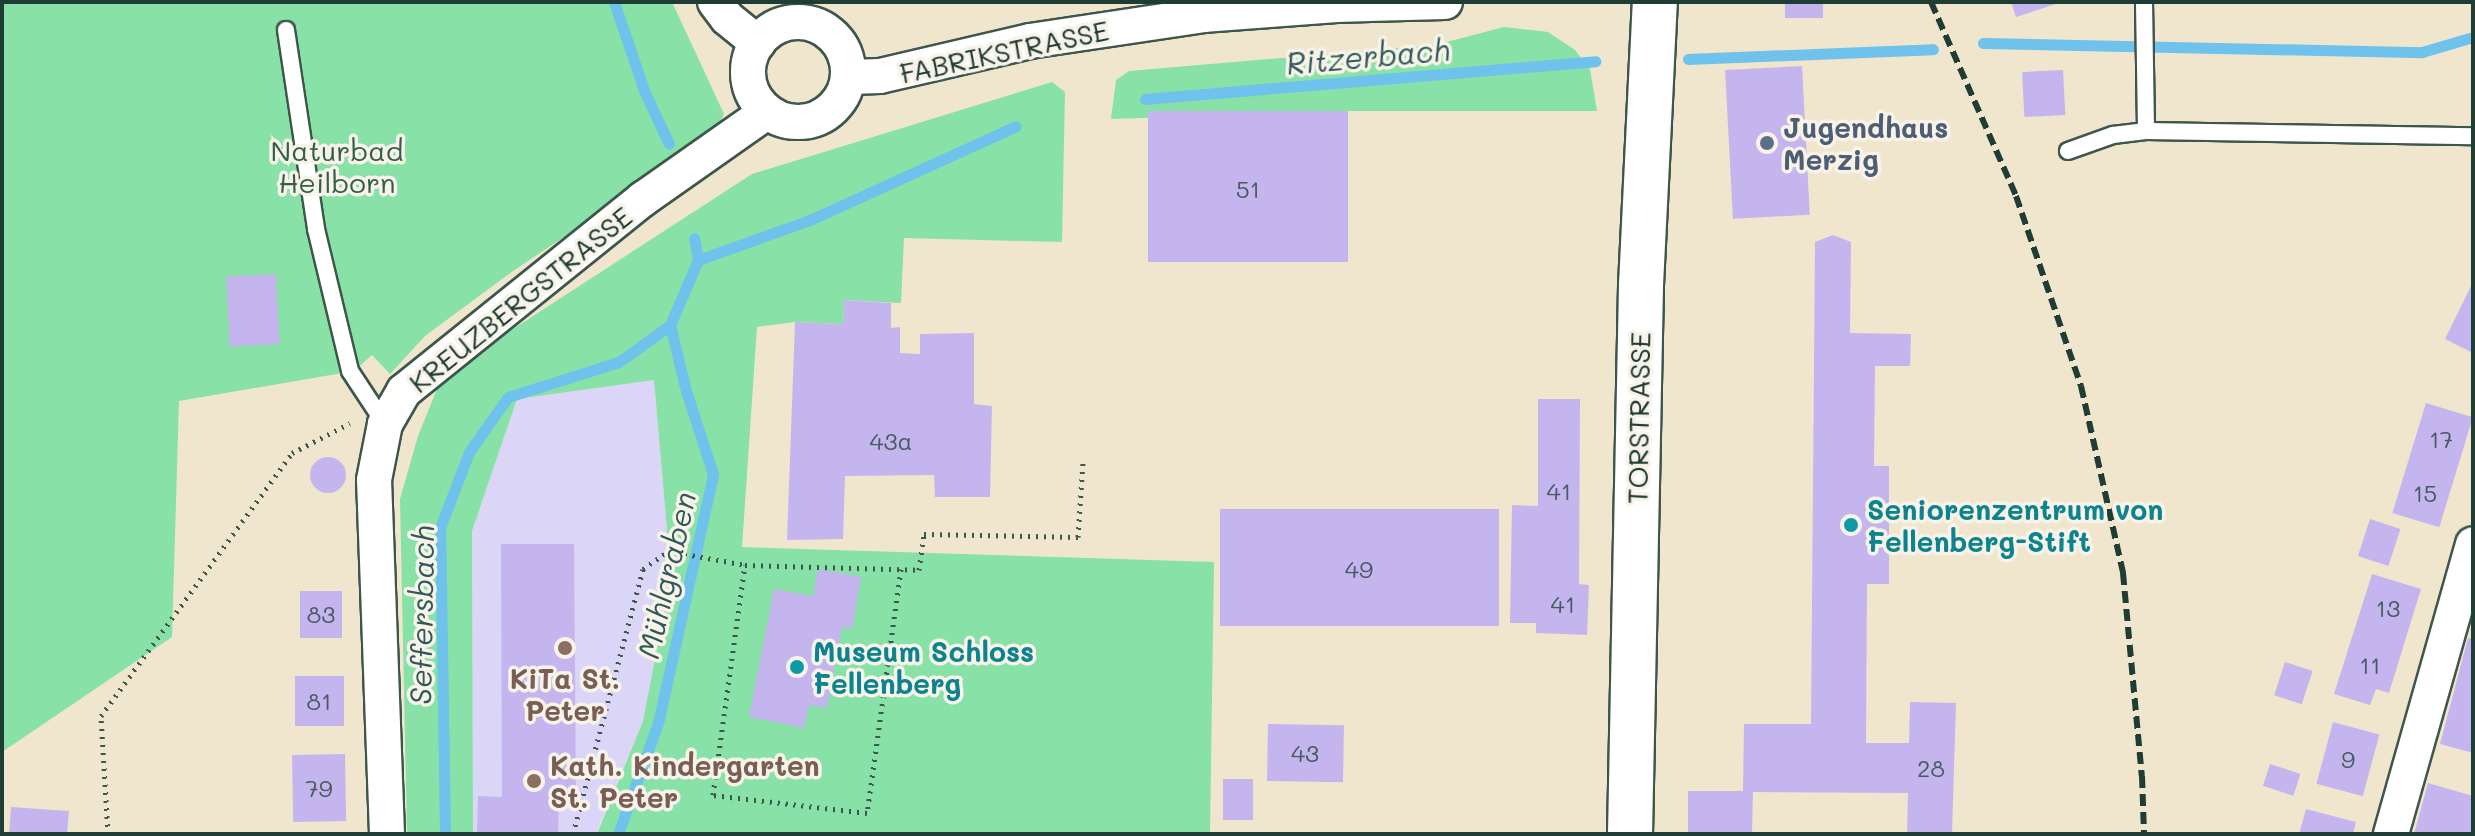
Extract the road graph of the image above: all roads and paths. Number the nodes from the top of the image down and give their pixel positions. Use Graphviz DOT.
graph roads {
  1 [pos="715,2"];
  2 [pos="1445,2"];
  3 [pos="1655,2"];
  4 [pos="2144,10"];
  5 [pos="286,30"];
  6 [pos="758,43"];
  7 [pos="850,77"];
  8 [pos="767,112"];
  9 [pos="2146,131"];
  10 [pos="2473,136"];
  11 [pos="2068,151"];
  12 [pos="385,424"];
  13 [pos="1083,462"];
  14 [pos="2473,544"];
  15 [pos="745,565"];
  16 [pos="901,569"];
  17 [pos="108,834"];
  18 [pos="387,834"];
  19 [pos="573,834"];
  20 [pos="1630,834"];
  21 [pos="2391,834"];
  1 -- 6 [label="street"];
  2 -- 7 [label="street, FABRIKSTRASSE"];
  3 -- 20 [label="main road, TORSTRASSE"];
  4 -- 9 [label="lane"];
  5 -- 12 [label="lane"];
  6 -- 7 [label="street"];
  6 -- 8 [label="street"];
  7 -- 8 [label="street"];
  8 -- 12 [label="street, KREUZBERGSTRASSE"];
  9 -- 10 [label="lane"];
  9 -- 11 [label="lane"];
  12 -- 17 [label="path"];
  12 -- 18 [label="street, KREUZBERGSTRASSE"];
  13 -- 16 [label="path"];
  14 -- 21 [label="street"];
  15 -- 16 [label="path"];
  15 -- 16 [label="path"];
  15 -- 19 [label="path"];
}
